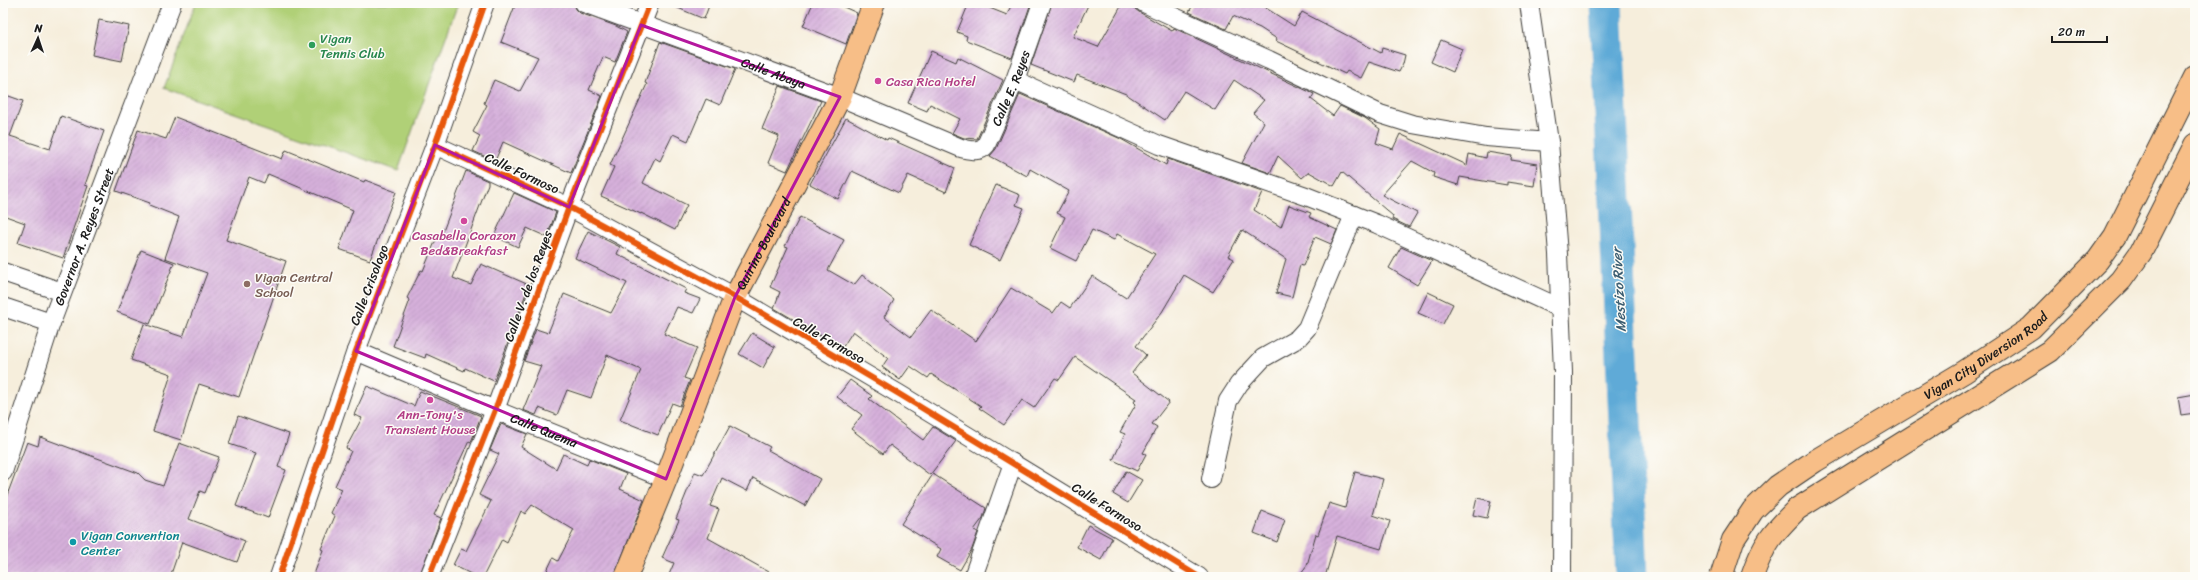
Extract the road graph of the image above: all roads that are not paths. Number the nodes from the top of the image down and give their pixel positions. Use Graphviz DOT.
graph roads {
  1 [pos="172,3"];
  2 [pos="485,3"];
  3 [pos="584,3"];
  4 [pos="650,3"];
  5 [pos="874,3"];
  6 [pos="1042,3"];
  7 [pos="1144,3"];
  8 [pos="1529,3"];
  9 [pos="641,25"];
  10 [pos="2195,77"];
  11 [pos="1015,80"];
  12 [pos="840,97"];
  13 [pos="1549,142"];
  14 [pos="435,145"];
  15 [pos="2195,145"];
  16 [pos="961,148"];
  17 [pos="568,207"];
  18 [pos="1354,215"];
  19 [pos="3,272"];
  20 [pos="62,292"];
  21 [pos="735,297"];
  22 [pos="3,307"];
  23 [pos="1560,308"];
  24 [pos="51,323"];
  25 [pos="356,351"];
  26 [pos="495,410"];
  27 [pos="1013,463"];
  28 [pos="3,472"];
  29 [pos="666,479"];
  30 [pos="1211,479"];
  31 [pos="279,577"];
  32 [pos="429,577"];
  33 [pos="626,577"];
  34 [pos="973,577"];
  35 [pos="1199,577"];
  36 [pos="1562,577"];
  37 [pos="1721,577"];
  38 [pos="1752,577"];
  1 -- 20 [label="street, Governor A. Reyes Street"];
  2 -- 14 [label="street, Calle Crisologo"];
  3 -- 9 [label="street, Calle Abaya"];
  4 -- 9 [label="street, Calle V. de los Reyes"];
  5 -- 12 [label="main road, Quirino Boulevard"];
  6 -- 11 [label="street, Calle E. Reyes"];
  7 -- 13 [label="street"];
  8 -- 13 [label="street"];
  9 -- 12 [label="street, Calle Abaya"];
  9 -- 17 [label="street, Calle V. de los Reyes"];
  10 -- 37 [label="main road, Vigan City Diversion Road"];
  11 -- 16 [label="street, Calle E. Reyes"];
  11 -- 18 [label="street"];
  12 -- 16 [label="street, Calle Abaya"];
  12 -- 21 [label="main road, Quirino Boulevard"];
  13 -- 23 [label="street"];
  14 -- 17 [label="street, Calle Formoso"];
  14 -- 25 [label="street, Calle Crisologo"];
  15 -- 38 [label="main road"];
  17 -- 21 [label="street, Calle Formoso"];
  17 -- 26 [label="street, Calle V. de los Reyes"];
  18 -- 23 [label="street"];
  18 -- 30 [label="street"];
  19 -- 20 [label="street"];
  20 -- 24 [label="street, Governor A. Reyes Street"];
  21 -- 27 [label="street, Calle Formoso"];
  21 -- 29 [label="main road, Quirino Boulevard"];
  22 -- 24 [label="street"];
  23 -- 36 [label="street"];
  24 -- 28 [label="street, Governor A. Reyes Street"];
  25 -- 26 [label="street, Calle Quema"];
  25 -- 31 [label="street, Calle Crisologo"];
  26 -- 29 [label="street, Calle Quema"];
  26 -- 32 [label="street, Calle V. de los Reyes"];
  27 -- 34 [label="street"];
  27 -- 35 [label="street, Calle Formoso"];
  29 -- 33 [label="main road, Quirino Boulevard"];
}
